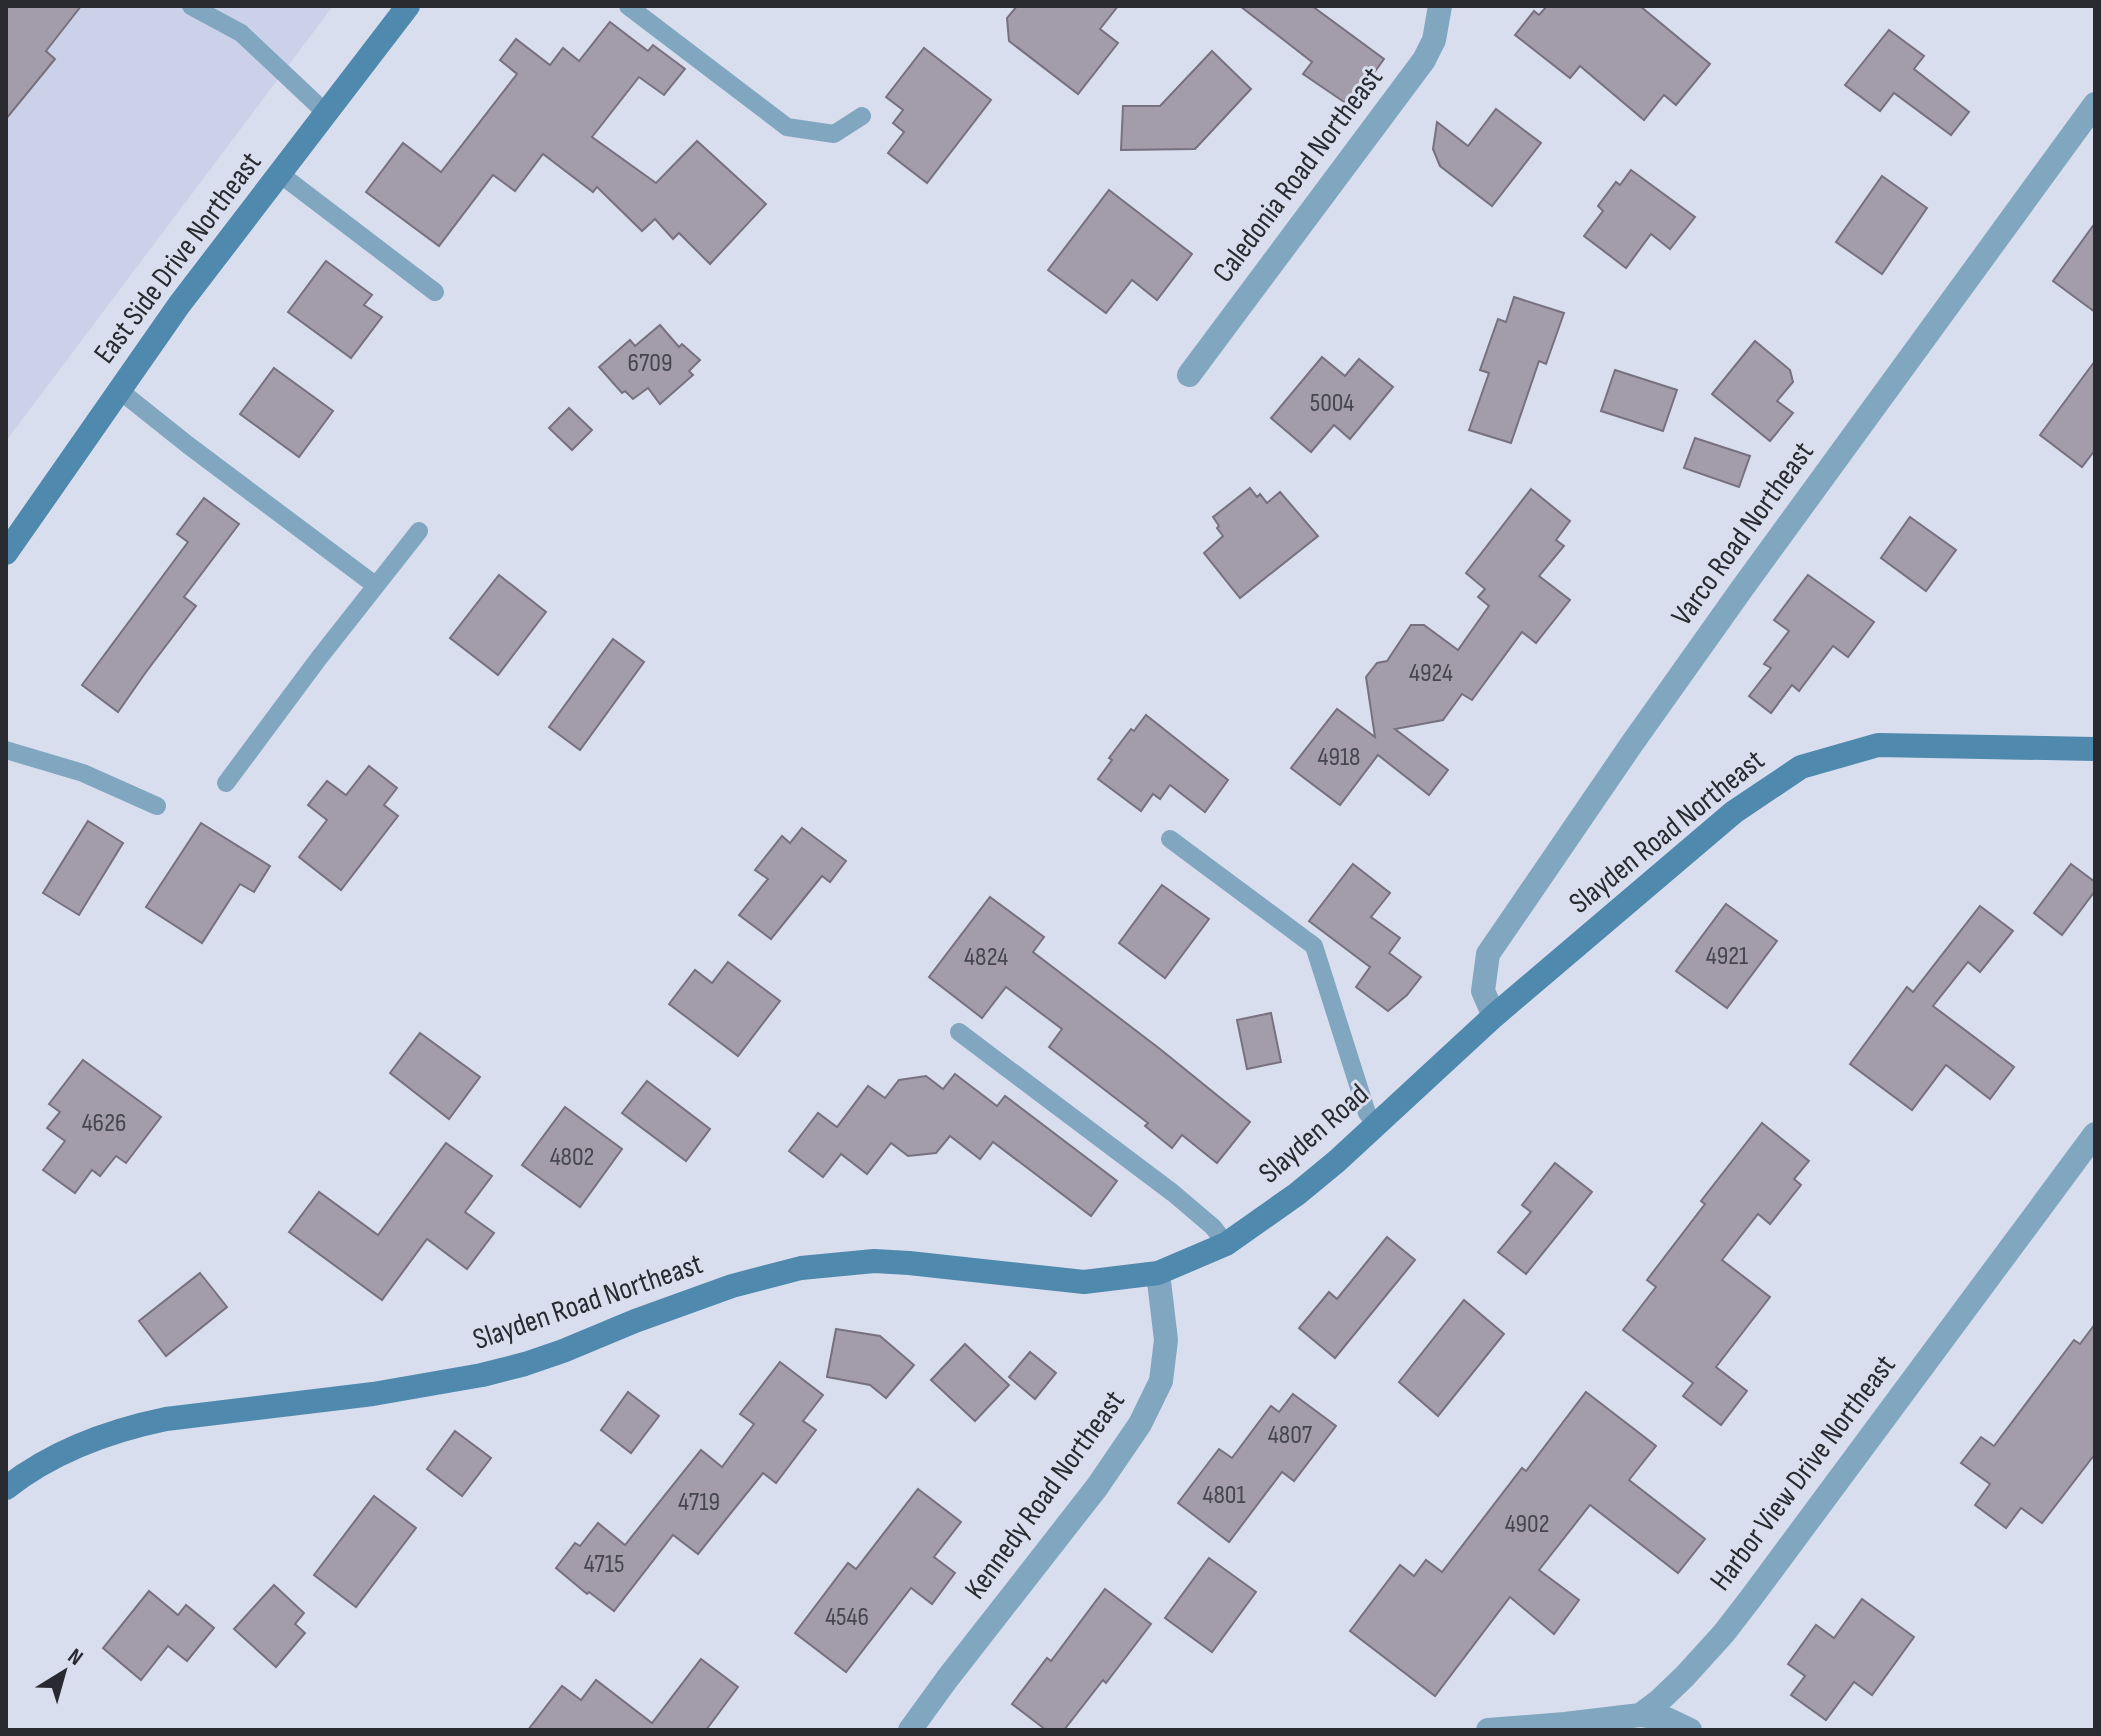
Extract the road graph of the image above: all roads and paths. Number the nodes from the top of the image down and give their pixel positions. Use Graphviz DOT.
graph roads {
  1 [pos="191,6"];
  2 [pos="408,6"];
  3 [pos="628,6"];
  4 [pos="1440,6"];
  5 [pos="2095,104"];
  6 [pos="326,113"];
  7 [pos="862,116"];
  8 [pos="280,174"];
  9 [pos="435,292"];
  10 [pos="1189,375"];
  11 [pos="119,390"];
  12 [pos="419,531"];
  13 [pos="8,545"];
  14 [pos="375,585"];
  15 [pos="2095,749"];
  16 [pos="6,750"];
  17 [pos="226,783"];
  18 [pos="157,806"];
  19 [pos="1170,839"];
  20 [pos="1494,1016"];
  21 [pos="959,1032"];
  22 [pos="1377,1124"];
  23 [pos="2095,1134"];
  24 [pos="1226,1244"];
  25 [pos="1158,1273"];
  26 [pos="6,1488"];
  27 [pos="1640,1715"];
  28 [pos="910,1730"];
  29 [pos="1488,1730"];
  30 [pos="1690,1730"];
  1 -- 6 [label="lane"];
  2 -- 6 [label="street, East Side Drive Northeast"];
  3 -- 7 [label="lane"];
  4 -- 10 [label="street, Caledonia Road Northeast"];
  5 -- 20 [label="street, Varco Road Northeast"];
  6 -- 8 [label="street, East Side Drive Northeast"];
  8 -- 9 [label="lane"];
  8 -- 11 [label="street, East Side Drive Northeast"];
  11 -- 13 [label="street, East Side Drive Northeast"];
  11 -- 14 [label="lane"];
  12 -- 14 [label="lane"];
  14 -- 17 [label="lane"];
  15 -- 20 [label="street, Slayden Road Northeast"];
  16 -- 18 [label="lane"];
  19 -- 22 [label="lane"];
  20 -- 22 [label="street, Slayden Road"];
  21 -- 24 [label="lane"];
  22 -- 24 [label="street, Slayden Road"];
  23 -- 27 [label="street, Harbor View Drive Northeast"];
  24 -- 25 [label="street, Slayden Road"];
  25 -- 26 [label="street, Slayden Road Northeast"];
  25 -- 28 [label="street, Kennedy Road Northeast"];
  27 -- 29 [label="street"];
  27 -- 30 [label="street"];
}
